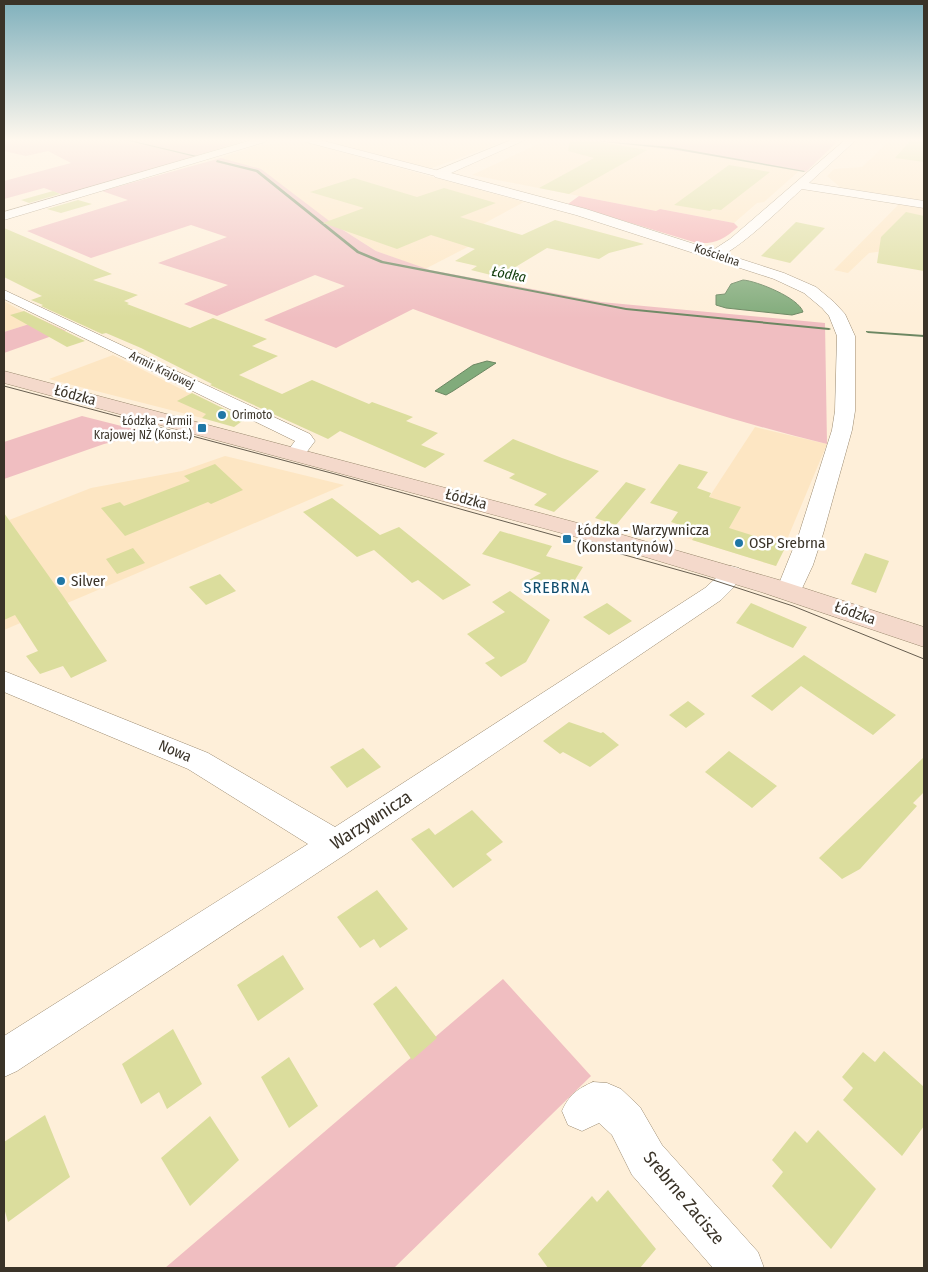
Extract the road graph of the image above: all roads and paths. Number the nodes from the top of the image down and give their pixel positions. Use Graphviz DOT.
graph roads {
  1 [pos="62,199"];
  2 [pos="534,199"];
  3 [pos="784,199"];
  4 [pos="889,199"];
  5 [pos="924,205"];
  6 [pos="4,216"];
  7 [pos="715,255"];
  8 [pos="4,294"];
  9 [pos="4,377"];
  10 [pos="296,453"];
  11 [pos="731,573"];
  12 [pos="789,591"];
  13 [pos="924,637"];
  14 [pos="4,681"];
  15 [pos="335,844"];
  16 [pos="4,1058"];
  17 [pos="582,1111"];
  18 [pos="742,1268"];
  1 -- 6 [label="street"];
  2 -- 7 [label="street, Kościelna"];
  3 -- 7 [label="street"];
  4 -- 5 [label="street"];
  7 -- 12 [label="street, Kościelna"];
  8 -- 10 [label="street, Armii Krajowej"];
  9 -- 10 [label="main road, Łódzka"];
  10 -- 11 [label="main road, Łódzka"];
  11 -- 12 [label="main road, Łódzka"];
  11 -- 15 [label="street, Warzywnicza"];
  12 -- 13 [label="main road, Łódzka"];
  14 -- 15 [label="street, Nowa"];
  15 -- 16 [label="street, Warzywnicza"];
  17 -- 18 [label="street, Srebrne Zacisze"];
}
